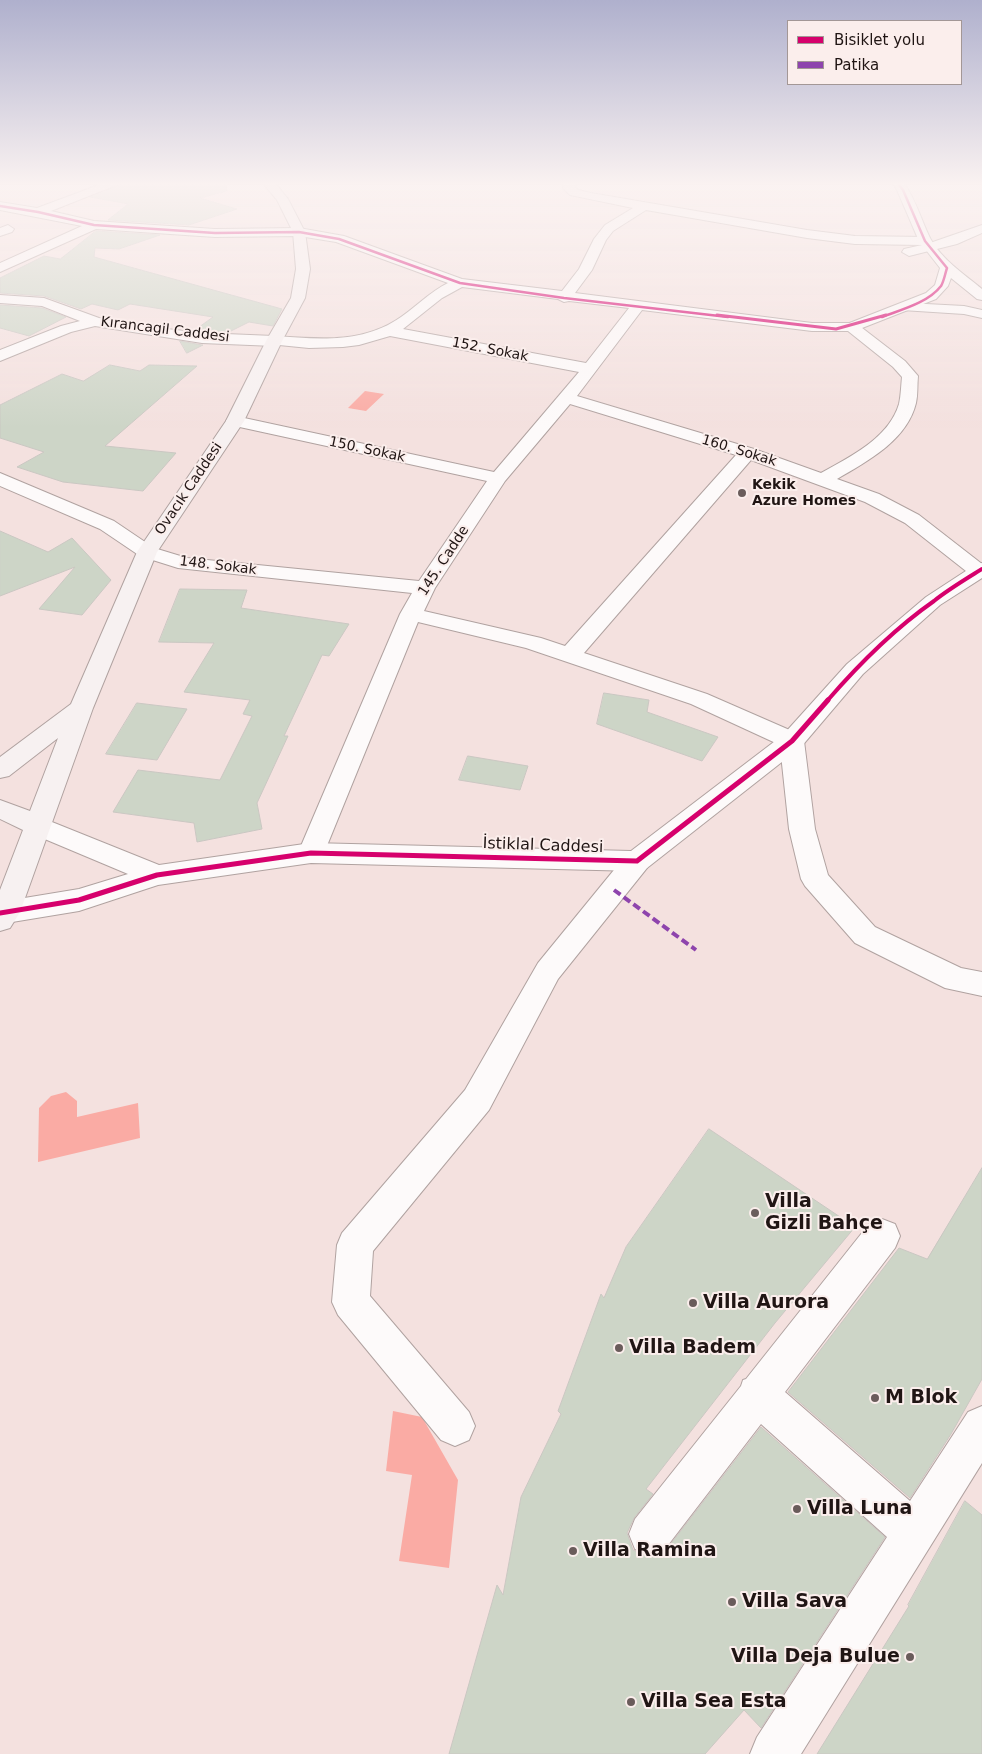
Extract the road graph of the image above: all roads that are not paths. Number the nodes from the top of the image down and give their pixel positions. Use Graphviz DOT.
graph roads {
  1 [pos="302,264"];
  2 [pos="408,264"];
  3 [pos="588,264"];
  4 [pos="944,264"];
  5 [pos="950,264"];
  6 [pos="947,268"];
  7 [pos="460,283"];
  8 [pos="982,296"];
  9 [pos="564,298"];
  10 [pos="0,299"];
  11 [pos="638,306"];
  12 [pos="907,306"];
  13 [pos="982,314"];
  14 [pos="94,322"];
  15 [pos="852,327"];
  16 [pos="389,332"];
  17 [pos="274,341"];
  18 [pos="0,356"];
  19 [pos="590,369"];
  20 [pos="567,398"];
  21 [pos="235,421"];
  22 [pos="748,453"];
  23 [pos="498,478"];
  24 [pos="822,480"];
  25 [pos="3,483"];
  26 [pos="147,552"];
  27 [pos="980,570"];
  28 [pos="425,588"];
  29 [pos="411,614"];
  30 [pos="570,655"];
  31 [pos="81,708"];
  32 [pos="792,741"];
  33 [pos="0,770"];
  34 [pos="0,810"];
  35 [pos="36,825"];
  36 [pos="311,853"];
  37 [pos="638,861"];
  38 [pos="157,875"];
  39 [pos="2,915"];
  40 [pos="982,984"];
  41 [pos="882,1236"];
  42 [pos="757,1394"];
  43 [pos="455,1426"];
  44 [pos="982,1426"];
  45 [pos="914,1533"];
  46 [pos="650,1534"];
  47 [pos="774,1754"];
  1 -- 17 [label="main road, Ovacık Caddesi"];
  2 -- 7 [label="street"];
  3 -- 9 [label="street"];
  4 -- 6 [label="street"];
  5 -- 6 [label="street"];
  6 -- 8 [label="street"];
  6 -- 12 [label="street"];
  7 -- 9 [label="street"];
  7 -- 16 [label="street"];
  9 -- 11 [label="street"];
  10 -- 14 [label="street, Kırancagil Caddesi"];
  11 -- 15 [label="street"];
  11 -- 19 [label="street, 145. Cadde"];
  12 -- 13 [label="street"];
  12 -- 15 [label="street"];
  14 -- 17 [label="street, Kırancagil Caddesi"];
  14 -- 18 [label="street"];
  15 -- 24 [label="street"];
  16 -- 17 [label="street, Kırancagil Caddesi"];
  16 -- 19 [label="street, 152. Sokak"];
  17 -- 21 [label="main road, Ovacık Caddesi"];
  19 -- 20 [label="street, 145. Cadde"];
  20 -- 22 [label="street, 160. Sokak"];
  20 -- 23 [label="street, 145. Cadde"];
  21 -- 23 [label="street, 150. Sokak"];
  21 -- 26 [label="main road, Ovacık Caddesi"];
  22 -- 24 [label="street, 160. Sokak"];
  22 -- 30 [label="street"];
  23 -- 28 [label="street, 145. Cadde"];
  24 -- 27 [label="street, 160. Sokak"];
  25 -- 26 [label="street, 148. Sokak"];
  26 -- 28 [label="street, 148. Sokak"];
  26 -- 31 [label="main road, Ovacık Caddesi"];
  27 -- 32 [label="street"];
  28 -- 29 [label="street, 145. Cadde"];
  29 -- 30 [label="street"];
  29 -- 36 [label="street, 145. Cadde"];
  30 -- 32 [label="street"];
  31 -- 33 [label="main road, Ovacık Caddesi"];
  31 -- 35 [label="main road"];
  32 -- 37 [label="street"];
  32 -- 40 [label="street"];
  34 -- 35 [label="main road"];
  35 -- 38 [label="street"];
  35 -- 39 [label="main road"];
  36 -- 37 [label="street, İstiklal Caddesi"];
  36 -- 38 [label="street, İstiklal Caddesi"];
  37 -- 43 [label="street"];
  38 -- 39 [label="street, İstiklal Caddesi"];
  41 -- 42 [label="street"];
  42 -- 45 [label="street"];
  42 -- 46 [label="street"];
  44 -- 45 [label="street"];
  45 -- 47 [label="street"];
}
